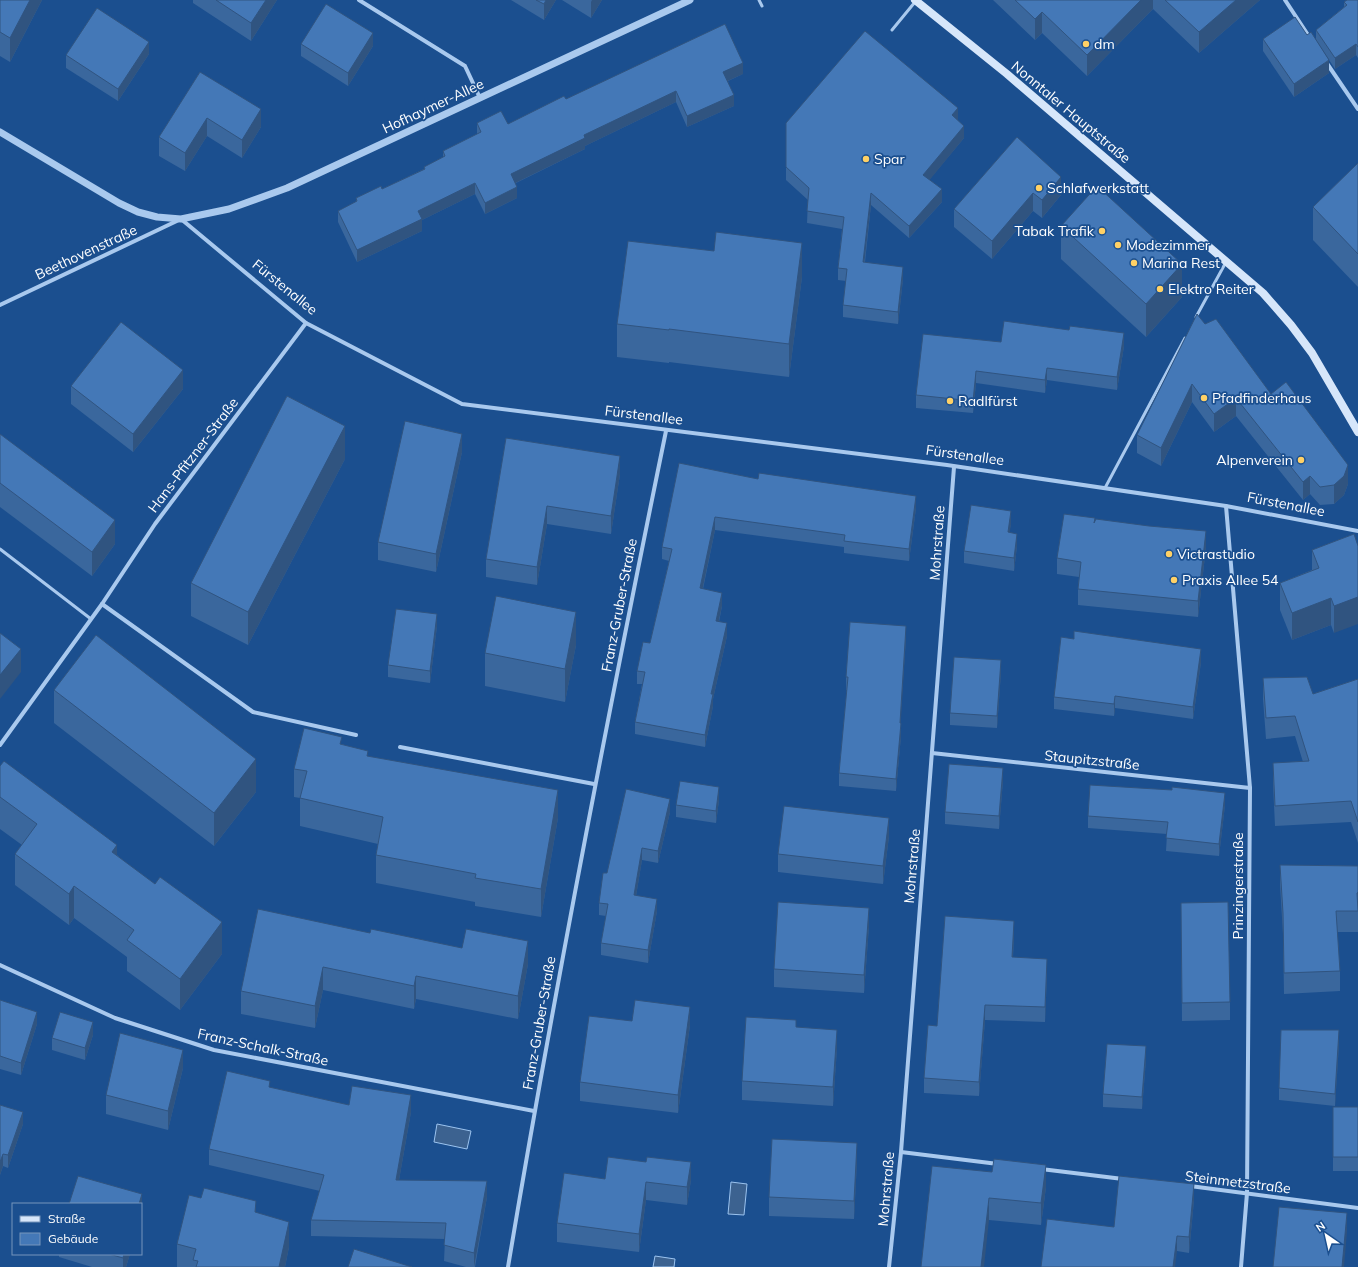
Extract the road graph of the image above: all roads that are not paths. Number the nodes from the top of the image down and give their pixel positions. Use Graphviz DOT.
graph roads {
  1 [pos="359,0"];
  2 [pos="690,0"];
  3 [pos="759,0"];
  4 [pos="1285,0"];
  5 [pos="915,1"];
  6 [pos="762,6"];
  7 [pos="892,30"];
  8 [pos="1314,44"];
  9 [pos="1323,56"];
  10 [pos="480,98"];
  11 [pos="1358,108"];
  12 [pos="0,132"];
  13 [pos="182,219"];
  14 [pos="1227,261"];
  15 [pos="0,305"];
  16 [pos="1194,322"];
  17 [pos="306,323"];
  18 [pos="1187,336"];
  19 [pos="666,431"];
  20 [pos="1358,432"];
  21 [pos="954,467"];
  22 [pos="1105,488"];
  23 [pos="1226,506"];
  24 [pos="1358,531"];
  25 [pos="0,549"];
  26 [pos="102,604"];
  27 [pos="91,619"];
  28 [pos="356,735"];
  29 [pos="0,743"];
  30 [pos="400,747"];
  31 [pos="932,753"];
  32 [pos="594,784"];
  33 [pos="1250,788"];
  34 [pos="0,965"];
  35 [pos="534,1111"];
  36 [pos="901,1152"];
  37 [pos="1003,1164"];
  38 [pos="1034,1168"];
  39 [pos="1129,1179"];
  40 [pos="1184,1186"];
  41 [pos="1247,1193"];
  42 [pos="1358,1208"];
  43 [pos="508,1267"];
  44 [pos="889,1267"];
  45 [pos="1241,1267"];
  1 -- 10 [label="street"];
  2 -- 10 [label="street, Hofhaymer-Allee"];
  3 -- 6 [label="lane"];
  4 -- 8 [label="street"];
  5 -- 7 [label="lane"];
  5 -- 14 [label="main road, Nonntaler Hauptstraße"];
  9 -- 11 [label="street"];
  10 -- 13 [label="street, Hofhaymer-Allee"];
  12 -- 13 [label="street"];
  13 -- 15 [label="street, Beethovenstraße"];
  13 -- 17 [label="street, Fürstenallee"];
  14 -- 16 [label="lane"];
  14 -- 20 [label="main road, Nonntaler Hauptstraße"];
  17 -- 19 [label="street, Fürstenallee"];
  17 -- 26 [label="street, Hans-Pfitzner-Straße"];
  18 -- 22 [label="lane"];
  19 -- 21 [label="street, Fürstenallee"];
  19 -- 32 [label="street, Franz-Gruber-Straße"];
  21 -- 22 [label="street, Fürstenallee"];
  21 -- 31 [label="street, Mohrstraße"];
  22 -- 23 [label="street, Fürstenallee"];
  23 -- 24 [label="street, Fürstenallee"];
  23 -- 33 [label="street, Prinzingerstraße"];
  25 -- 27 [label="lane"];
  26 -- 27 [label="street, Hans-Pfitzner-Straße"];
  26 -- 28 [label="street"];
  27 -- 29 [label="street, Hans-Pfitzner-Straße"];
  30 -- 32 [label="street"];
  31 -- 33 [label="street, Staupitzstraße"];
  31 -- 36 [label="street, Mohrstraße"];
  32 -- 35 [label="street, Franz-Gruber-Straße"];
  33 -- 41 [label="street, Prinzingerstraße"];
  34 -- 35 [label="street, Franz-Schalk-Straße"];
  35 -- 43 [label="street, Franz-Gruber-Straße"];
  36 -- 37 [label="street"];
  36 -- 44 [label="street, Mohrstraße"];
  38 -- 39 [label="street"];
  40 -- 41 [label="street, Steinmetzstraße"];
  41 -- 42 [label="street, Steinmetzstraße"];
  41 -- 45 [label="street, Prinzingerstraße"];
}
